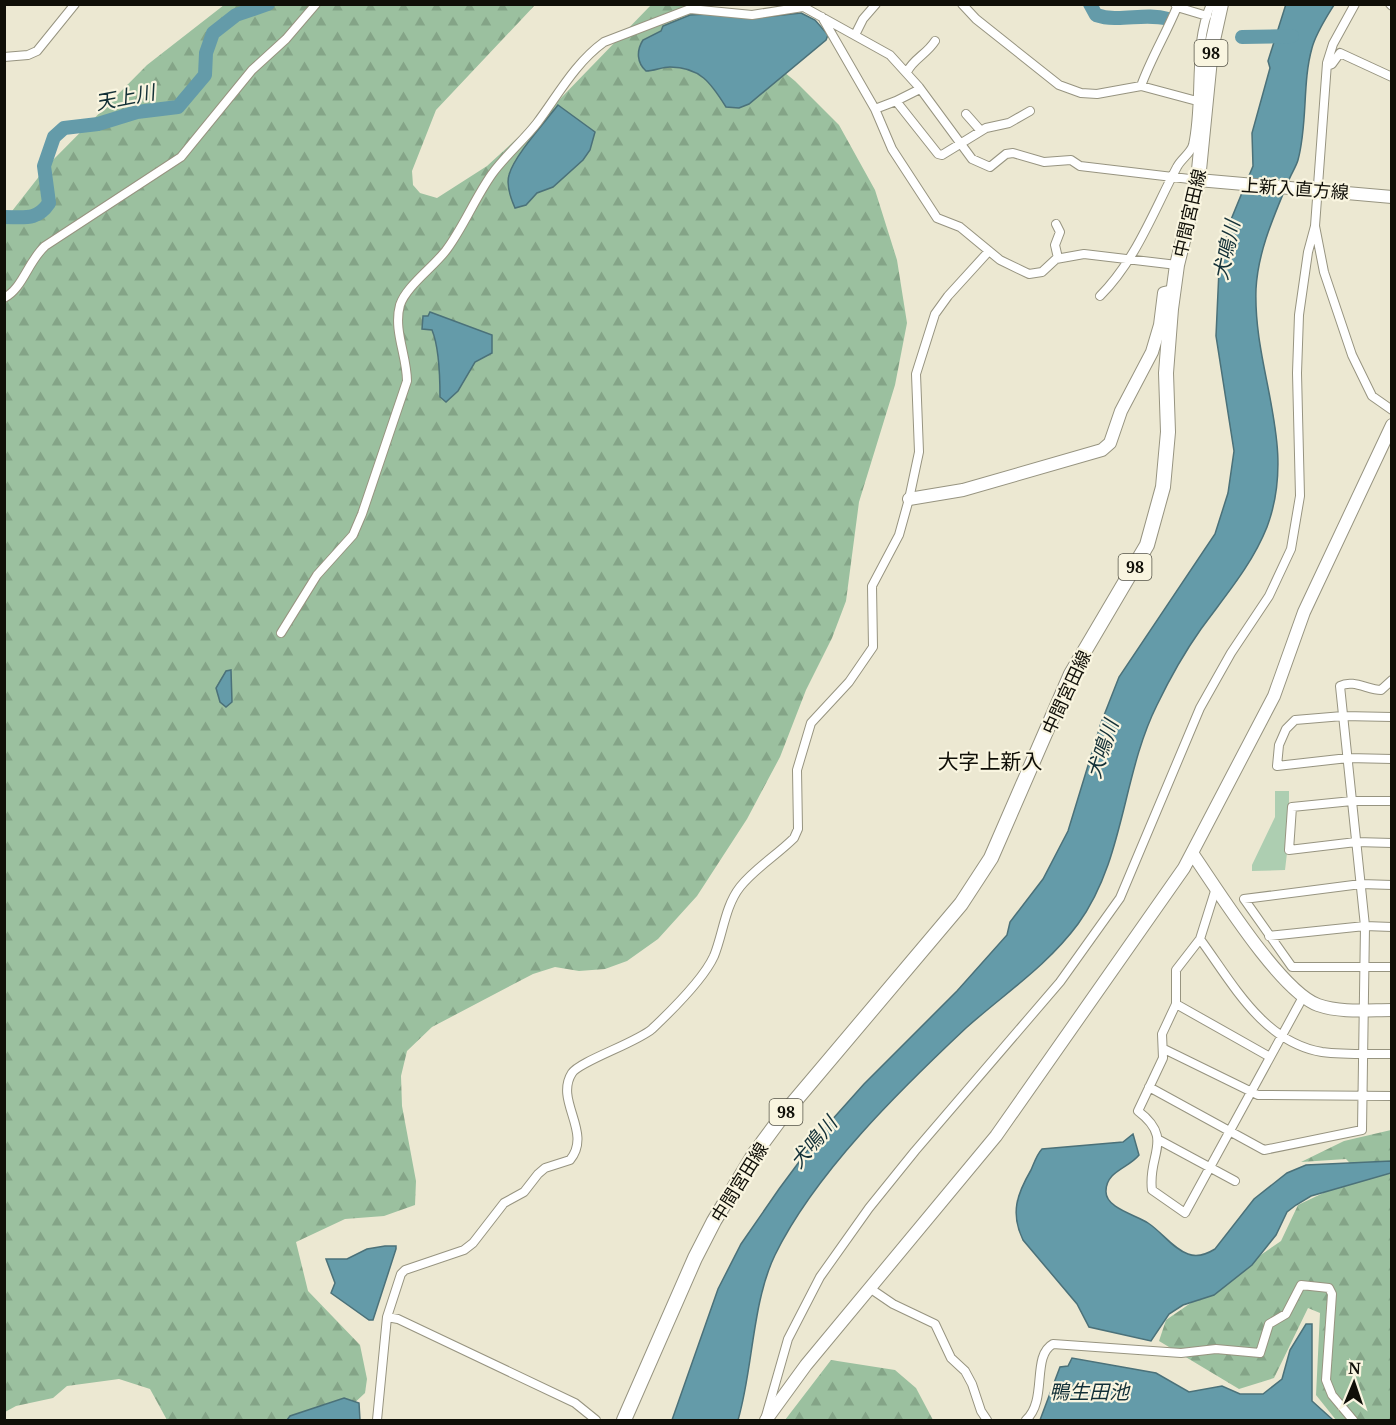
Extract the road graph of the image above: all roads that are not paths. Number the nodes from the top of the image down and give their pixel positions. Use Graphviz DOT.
graph roads {
  1 [pos="75,4"];
  2 [pos="316,4"];
  3 [pos="781,4"];
  4 [pos="876,4"];
  5 [pos="962,4"];
  6 [pos="1211,4"];
  7 [pos="1221,4"];
  8 [pos="1355,4"];
  9 [pos="801,5"];
  10 [pos="1176,6"];
  11 [pos="690,7"];
  12 [pos="790,8"];
  13 [pos="1207,16"];
  14 [pos="822,17"];
  15 [pos="855,35"];
  16 [pos="935,41"];
  17 [pos="4,57"];
  18 [pos="1327,66"];
  19 [pos="907,72"];
  20 [pos="1392,77"];
  21 [pos="1141,86"];
  22 [pos="920,89"];
  23 [pos="896,101"];
  24 [pos="1197,101"];
  25 [pos="875,110"];
  26 [pos="1030,111"];
  27 [pos="966,114"];
  28 [pos="981,131"];
  29 [pos="960,142"];
  30 [pos="1173,178"];
  31 [pos="1204,181"];
  32 [pos="1315,189"];
  33 [pos="1392,197"];
  34 [pos="1056,224"];
  35 [pos="1315,225"];
  36 [pos="989,251"];
  37 [pos="1058,258"];
  38 [pos="1127,260"];
  39 [pos="1177,265"];
  40 [pos="1173,291"];
  41 [pos="1100,296"];
  42 [pos="4,298"];
  43 [pos="1392,410"];
  44 [pos="1392,425"];
  45 [pos="909,499"];
  46 [pos="281,633"];
  47 [pos="1392,680"];
  48 [pos="1343,716"];
  49 [pos="1392,717"];
  50 [pos="1348,758"];
  51 [pos="1392,759"];
  52 [pos="1352,801"];
  53 [pos="1392,801"];
  54 [pos="1356,843"];
  55 [pos="1392,843"];
  56 [pos="1192,853"];
  57 [pos="1361,884"];
  58 [pos="1392,885"];
  59 [pos="1216,888"];
  60 [pos="1365,926"];
  61 [pos="1392,927"];
  62 [pos="1269,936"];
  63 [pos="1200,939"];
  64 [pos="1365,967"];
  65 [pos="1392,968"];
  66 [pos="1303,997"];
  67 [pos="1176,1004"];
  68 [pos="1365,1010"];
  69 [pos="1392,1010"];
  70 [pos="1281,1036"];
  71 [pos="1164,1049"];
  72 [pos="1364,1054"];
  73 [pos="1392,1054"];
  74 [pos="1270,1057"];
  75 [pos="1149,1087"];
  76 [pos="1252,1093"];
  77 [pos="1363,1096"];
  78 [pos="1392,1096"];
  79 [pos="1230,1130"];
  80 [pos="1159,1140"];
  81 [pos="1210,1167"];
  82 [pos="1235,1181"];
  83 [pos="871,1289"];
  84 [pos="387,1317"];
  85 [pos="377,1420"];
  86 [pos="596,1420"];
  87 [pos="624,1420"];
  88 [pos="765,1420"];
  89 [pos="987,1420"];
  90 [pos="1026,1420"];
  91 [pos="1353,1420"];
  1 -- 17 [label="street"];
  2 -- 42 [label="street"];
  3 -- 12 [label="street"];
  4 -- 15 [label="street"];
  5 -- 21 [label="street"];
  6 -- 13 [label="street"];
  7 -- 31 [label="main road, 中間宮田線 / 98"];
  8 -- 18 [label="street"];
  9 -- 12 [label="street"];
  9 -- 14 [label="street"];
  10 -- 13 [label="street"];
  10 -- 21 [label="street"];
  11 -- 12 [label="street"];
  11 -- 46 [label="street"];
  13 -- 24 [label="street"];
  14 -- 15 [label="street"];
  14 -- 25 [label="street"];
  15 -- 19 [label="street"];
  16 -- 19 [label="street"];
  18 -- 20 [label="street"];
  18 -- 32 [label="street"];
  19 -- 22 [label="street"];
  21 -- 24 [label="street"];
  22 -- 23 [label="street"];
  22 -- 29 [label="street"];
  23 -- 25 [label="street"];
  23 -- 29 [label="street"];
  24 -- 30 [label="street"];
  25 -- 36 [label="street"];
  26 -- 28 [label="street"];
  27 -- 28 [label="street"];
  28 -- 29 [label="street"];
  29 -- 30 [label="street"];
  30 -- 31 [label="street"];
  30 -- 38 [label="street"];
  31 -- 32 [label="street, 上新入直方線"];
  31 -- 39 [label="main road, 中間宮田線 / 98"];
  32 -- 33 [label="street, 上新入直方線"];
  32 -- 35 [label="street"];
  34 -- 37 [label="street"];
  35 -- 43 [label="street"];
  35 -- 88 [label="street"];
  36 -- 37 [label="street"];
  36 -- 45 [label="street"];
  37 -- 38 [label="street"];
  38 -- 39 [label="street"];
  38 -- 41 [label="street"];
  39 -- 40 [label="main road, 中間宮田線 / 98"];
  40 -- 45 [label="street"];
  40 -- 87 [label="main road, 中間宮田線 / 98"];
  44 -- 56 [label="street"];
  45 -- 84 [label="street"];
  47 -- 48 [label="street"];
  48 -- 49 [label="street"];
  48 -- 50 [label="street"];
  48 -- 50 [label="street"];
  50 -- 51 [label="street"];
  50 -- 52 [label="street"];
  52 -- 53 [label="street"];
  52 -- 54 [label="street"];
  52 -- 54 [label="street"];
  54 -- 55 [label="street"];
  54 -- 57 [label="street"];
  56 -- 59 [label="street"];
  56 -- 83 [label="street"];
  57 -- 58 [label="street"];
  57 -- 60 [label="street"];
  57 -- 62 [label="street"];
  59 -- 63 [label="street"];
  59 -- 66 [label="street"];
  60 -- 61 [label="street"];
  60 -- 62 [label="street"];
  60 -- 64 [label="street"];
  62 -- 64 [label="street"];
  63 -- 67 [label="street"];
  63 -- 70 [label="street"];
  64 -- 65 [label="street"];
  64 -- 68 [label="street"];
  66 -- 68 [label="street"];
  66 -- 70 [label="street"];
  67 -- 71 [label="street"];
  67 -- 74 [label="street"];
  68 -- 69 [label="street"];
  68 -- 72 [label="street"];
  70 -- 72 [label="street"];
  70 -- 74 [label="street"];
  71 -- 75 [label="street"];
  71 -- 76 [label="street"];
  72 -- 73 [label="street"];
  72 -- 77 [label="street"];
  74 -- 76 [label="street"];
  75 -- 79 [label="street"];
  75 -- 80 [label="street"];
  76 -- 77 [label="street"];
  76 -- 79 [label="street"];
  77 -- 78 [label="street"];
  77 -- 79 [label="street"];
  79 -- 81 [label="street"];
  80 -- 81 [label="street"];
  80 -- 81 [label="street"];
  81 -- 82 [label="street"];
  83 -- 88 [label="street"];
  83 -- 89 [label="street"];
  84 -- 85 [label="street"];
  84 -- 86 [label="street"];
  90 -- 91 [label="street"];
}
